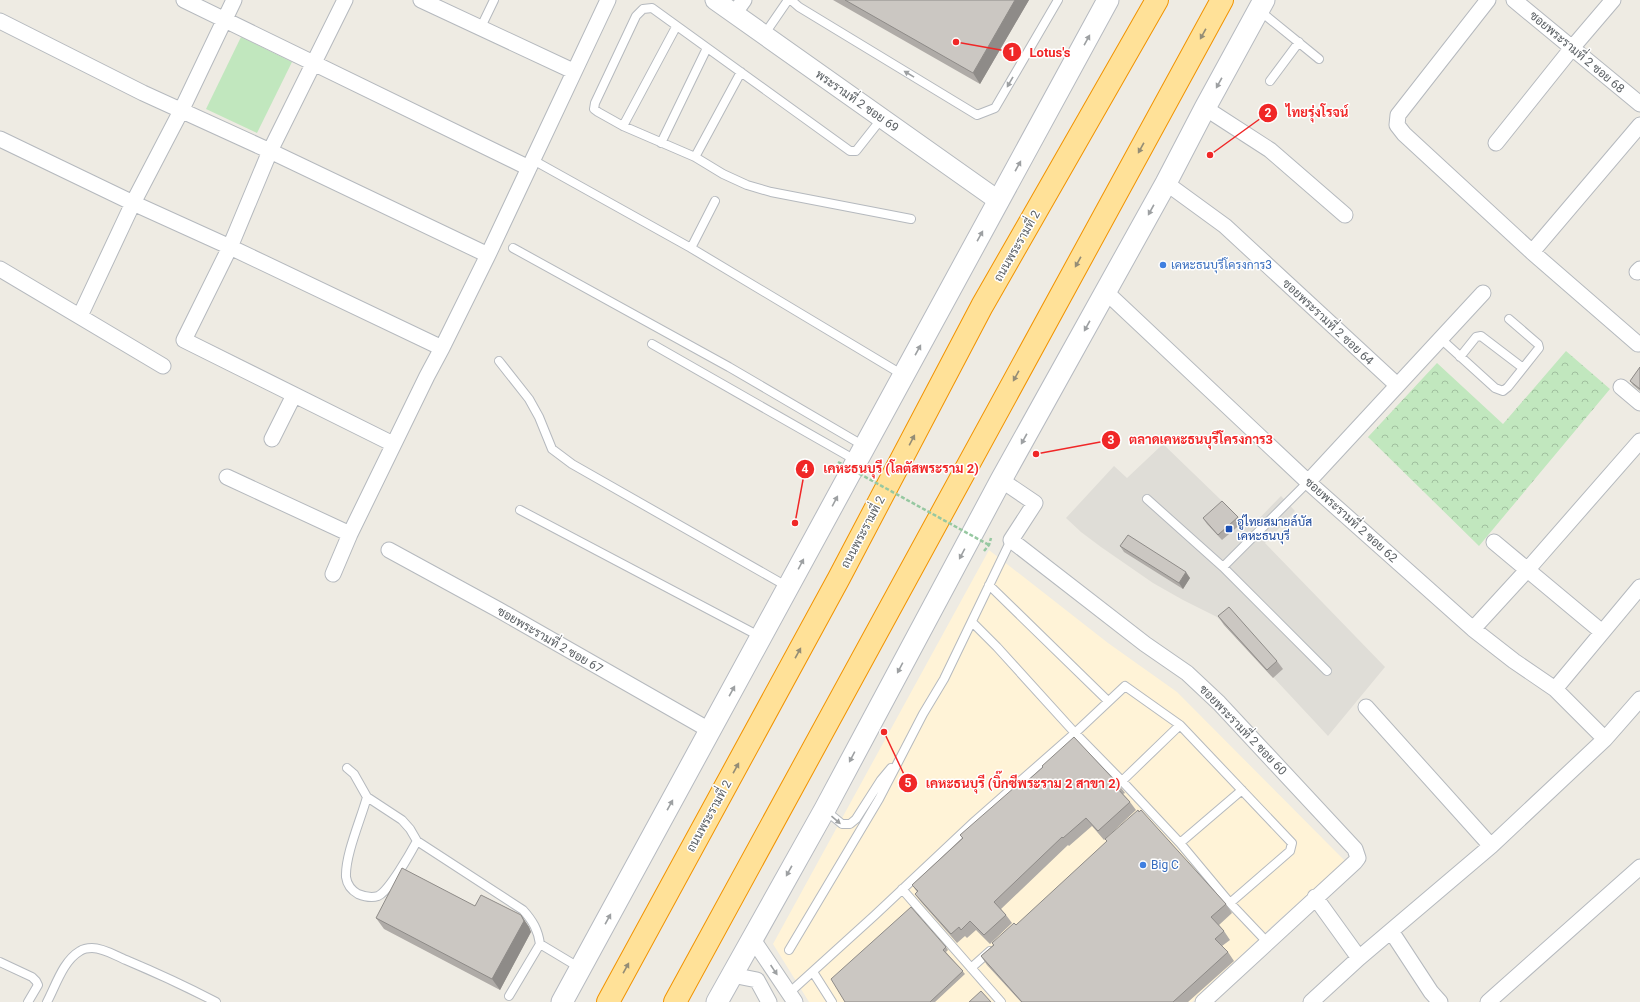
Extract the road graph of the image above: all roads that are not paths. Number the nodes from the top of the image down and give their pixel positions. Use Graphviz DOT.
graph roads {
  1 [pos="184,0"];
  2 [pos="234,0"];
  3 [pos="346,0"];
  4 [pos="421,0"];
  5 [pos="494,0"];
  6 [pos="608,0"];
  7 [pos="715,0"];
  8 [pos="788,0"];
  9 [pos="791,0"];
  10 [pos="1058,0"];
  11 [pos="1108,0"];
  12 [pos="1157,0"];
  13 [pos="1222,0"];
  14 [pos="1488,0"];
  15 [pos="1514,0"];
  16 [pos="1613,0"];
  17 [pos="1262,5"];
  18 [pos="739,7"];
  19 [pos="225,20"];
  20 [pos="0,21"];
  21 [pos="481,27"];
  22 [pos="676,27"];
  23 [pos="764,35"];
  24 [pos="1299,42"];
  25 [pos="707,48"];
  26 [pos="1572,48"];
  27 [pos="1320,59"];
  28 [pos="314,64"];
  29 [pos="573,71"];
  30 [pos="741,72"];
  31 [pos="1270,81"];
  32 [pos="1640,104"];
  33 [pos="1205,108"];
  34 [pos="181,111"];
  35 [pos="882,118"];
  36 [pos="1640,125"];
  37 [pos="623,126"];
  38 [pos="0,139"];
  39 [pos="1496,142"];
  40 [pos="661,143"];
  41 [pos="270,151"];
  42 [pos="695,157"];
  43 [pos="531,164"];
  44 [pos="1166,183"];
  45 [pos="715,201"];
  46 [pos="999,201"];
  47 [pos="133,203"];
  48 [pos="1344,215"];
  49 [pos="911,219"];
  50 [pos="230,247"];
  51 [pos="513,248"];
  52 [pos="691,248"];
  53 [pos="1532,252"];
  54 [pos="488,255"];
  55 [pos="0,269"];
  56 [pos="1106,292"];
  57 [pos="1483,293"];
  58 [pos="80,316"];
  59 [pos="1510,320"];
  60 [pos="1441,339"];
  61 [pos="652,344"];
  62 [pos="1638,344"];
  63 [pos="442,348"];
  64 [pos="1460,357"];
  65 [pos="499,361"];
  66 [pos="163,366"];
  67 [pos="1523,368"];
  68 [pos="904,375"];
  69 [pos="1397,385"];
  70 [pos="1621,387"];
  71 [pos="294,394"];
  72 [pos="1640,403"];
  73 [pos="272,439"];
  74 [pos="1640,441"];
  75 [pos="393,444"];
  76 [pos="853,456"];
  77 [pos="227,477"];
  78 [pos="1001,480"];
  79 [pos="1308,482"];
  80 [pos="1147,498"];
  81 [pos="520,510"];
  82 [pos="350,534"];
  83 [pos="1011,540"];
  84 [pos="1494,542"];
  85 [pos="390,550"];
  86 [pos="1223,567"];
  87 [pos="1528,570"];
  88 [pos="333,574"];
  89 [pos="989,586"];
  90 [pos="789,587"];
  91 [pos="1640,587"];
  92 [pos="972,622"];
  93 [pos="1473,629"];
  94 [pos="1602,632"];
  95 [pos="762,637"];
  96 [pos="1327,671"];
  97 [pos="1555,689"];
  98 [pos="1640,699"];
  99 [pos="1108,701"];
  100 [pos="1366,707"];
  101 [pos="1180,725"];
  102 [pos="710,730"];
  103 [pos="1075,733"];
  104 [pos="1605,739"];
  105 [pos="901,757"];
  106 [pos="347,768"];
  107 [pos="1122,781"];
  108 [pos="1242,790"];
  109 [pos="367,797"];
  110 [pos="825,809"];
  111 [pos="418,841"];
  112 [pos="1180,843"];
  113 [pos="1491,846"];
  114 [pos="1640,867"];
  115 [pos="902,889"];
  116 [pos="1315,897"];
  117 [pos="1230,903"];
  118 [pos="1391,931"];
  119 [pos="752,938"];
  120 [pos="1268,943"];
  121 [pos="540,944"];
  122 [pos="994,946"];
  123 [pos="789,950"];
  124 [pos="1359,958"];
  125 [pos="0,962"];
  126 [pos="581,968"];
  127 [pos="971,968"];
  128 [pos="813,972"];
  129 [pos="732,975"];
  130 [pos="509,996"];
  131 [pos="792,997"];
  132 [pos="1431,999"];
  133 [pos="28,1002"];
  134 [pos="47,1002"];
  135 [pos="216,1002"];
  136 [pos="562,1002"];
  137 [pos="608,1002"];
  138 [pos="675,1002"];
  139 [pos="717,1002"];
  140 [pos="769,1002"];
  141 [pos="832,1002"];
  142 [pos="1001,1002"];
  143 [pos="1204,1002"];
  144 [pos="1311,1002"];
  145 [pos="1488,1002"];
  1 -- 19 [label="street"];
  2 -- 19 [label="street"];
  3 -- 28 [label="street"];
  4 -- 21 [label="street"];
  5 -- 21 [label="lane"];
  6 -- 29 [label="street"];
  7 -- 18 [label="street, พระรามที่ 2 ซอย 69"];
  8 -- 23 [label="lane"];
  10 -- 9 [label="lane, one-way"];
  46 -- 11 [label="main road, one-way"];
  137 -- 12 [label="highway, ถนนพระรามที่ 2, one-way"];
  13 -- 138 [label="highway, one-way"];
  14 -- 53 [label="street"];
  15 -- 26 [label="street, ซอยพระรามที่ 2 ซอย 68"];
  16 -- 26 [label="street"];
  17 -- 24 [label="lane"];
  17 -- 33 [label="main road, one-way"];
  18 -- 23 [label="street, พระรามที่ 2 ซอย 69"];
  19 -- 28 [label="street"];
  19 -- 34 [label="street"];
  20 -- 34 [label="street"];
  21 -- 29 [label="street"];
  22 -- 25 [label="lane"];
  22 -- 37 [label="lane"];
  22 -- 37 [label="lane"];
  23 -- 35 [label="street, พระรามที่ 2 ซอย 69"];
  24 -- 27 [label="lane"];
  24 -- 31 [label="lane"];
  25 -- 30 [label="lane"];
  25 -- 40 [label="lane"];
  26 -- 32 [label="street, ซอยพระรามที่ 2 ซอย 68"];
  26 -- 39 [label="street"];
  28 -- 41 [label="street"];
  28 -- 43 [label="street"];
  29 -- 43 [label="street"];
  30 -- 35 [label="lane"];
  30 -- 42 [label="lane"];
  33 -- 44 [label="main road"];
  33 -- 48 [label="street"];
  34 -- 41 [label="street"];
  34 -- 47 [label="street"];
  35 -- 46 [label="street, พระรามที่ 2 ซอย 69"];
  36 -- 53 [label="street"];
  37 -- 40 [label="lane"];
  38 -- 47 [label="street"];
  40 -- 42 [label="lane"];
  41 -- 50 [label="street"];
  41 -- 54 [label="street"];
  42 -- 49 [label="lane"];
  43 -- 52 [label="lane"];
  43 -- 54 [label="street"];
  44 -- 56 [label="main road, one-way"];
  44 -- 69 [label="street, ซอยพระรามที่ 2 ซอย 64"];
  45 -- 52 [label="lane"];
  68 -- 46 [label="main road, one-way"];
  47 -- 50 [label="street"];
  47 -- 58 [label="street"];
  50 -- 63 [label="street"];
  50 -- 71 [label="street"];
  51 -- 76 [label="lane"];
  52 -- 68 [label="lane"];
  53 -- 62 [label="street"];
  54 -- 63 [label="street"];
  55 -- 58 [label="street"];
  56 -- 78 [label="main road, one-way"];
  56 -- 79 [label="street, ซอยพระรามที่ 2 ซอย 62"];
  57 -- 60 [label="street"];
  58 -- 66 [label="street"];
  59 -- 67 [label="lane"];
  60 -- 64 [label="lane"];
  60 -- 69 [label="street"];
  61 -- 76 [label="lane"];
  63 -- 75 [label="street"];
  64 -- 67 [label="lane"];
  64 -- 67 [label="lane"];
  65 -- 90 [label="lane"];
  68 -- 76 [label="main road"];
  69 -- 79 [label="street"];
  70 -- 72 [label="street"];
  71 -- 73 [label="street"];
  71 -- 75 [label="street"];
  74 -- 87 [label="street"];
  75 -- 82 [label="street"];
  90 -- 76 [label="main road, one-way"];
  77 -- 82 [label="street"];
  78 -- 83 [label="street"];
  78 -- 110 [label="main road, one-way"];
  79 -- 86 [label="lane"];
  79 -- 93 [label="street, ซอยพระรามที่ 2 ซอย 62"];
  80 -- 86 [label="lane"];
  81 -- 95 [label="lane"];
  82 -- 88 [label="street"];
  83 -- 89 [label="lane"];
  83 -- 116 [label="street, ซอยพระรามที่ 2 ซอย 60"];
  84 -- 87 [label="street"];
  85 -- 102 [label="street, ซอยพระรามที่ 2 ซอย 67"];
  86 -- 96 [label="lane"];
  87 -- 93 [label="street"];
  87 -- 94 [label="street"];
  89 -- 92 [label="lane"];
  89 -- 99 [label="lane"];
  90 -- 95 [label="main road"];
  91 -- 94 [label="street"];
  92 -- 103 [label="lane"];
  92 -- 105 [label="lane"];
  93 -- 97 [label="street, ซอยพระรามที่ 2 ซอย 62"];
  94 -- 97 [label="street"];
  102 -- 95 [label="main road, one-way"];
  97 -- 104 [label="street, ซอยพระรามที่ 2 ซอย 62"];
  98 -- 104 [label="street"];
  99 -- 101 [label="lane"];
  99 -- 103 [label="lane"];
  100 -- 113 [label="street"];
  101 -- 107 [label="lane"];
  101 -- 108 [label="lane"];
  126 -- 102 [label="main road, one-way"];
  103 -- 107 [label="lane"];
  103 -- 115 [label="lane"];
  104 -- 113 [label="street"];
  110 -- 105 [label="lane, one-way"];
  105 -- 123 [label="lane"];
  106 -- 109 [label="lane"];
  107 -- 112 [label="lane"];
  108 -- 112 [label="lane"];
  108 -- 117 [label="lane"];
  109 -- 111 [label="lane"];
  109 -- 111 [label="lane"];
  110 -- 119 [label="main road, one-way"];
  111 -- 121 [label="lane"];
  112 -- 117 [label="lane"];
  113 -- 118 [label="street"];
  114 -- 145 [label="street"];
  115 -- 127 [label="lane"];
  115 -- 128 [label="lane"];
  116 -- 120 [label="street, ซอยพระรามที่ 2 ซอย 60"];
  116 -- 124 [label="street"];
  117 -- 120 [label="lane"];
  118 -- 124 [label="street"];
  118 -- 132 [label="street"];
  119 -- 129 [label="main road"];
  119 -- 131 [label="street, one-way"];
  120 -- 143 [label="street, ซอยพระรามที่ 2 ซอย 60"];
  121 -- 126 [label="lane"];
  121 -- 130 [label="lane"];
  122 -- 127 [label="lane"];
  124 -- 144 [label="street"];
  125 -- 133 [label="lane"];
  126 -- 136 [label="main road"];
  127 -- 142 [label="lane"];
  128 -- 131 [label="lane"];
  128 -- 141 [label="lane"];
  129 -- 139 [label="main road"];
  129 -- 140 [label="street"];
  134 -- 135 [label="lane"];
}
